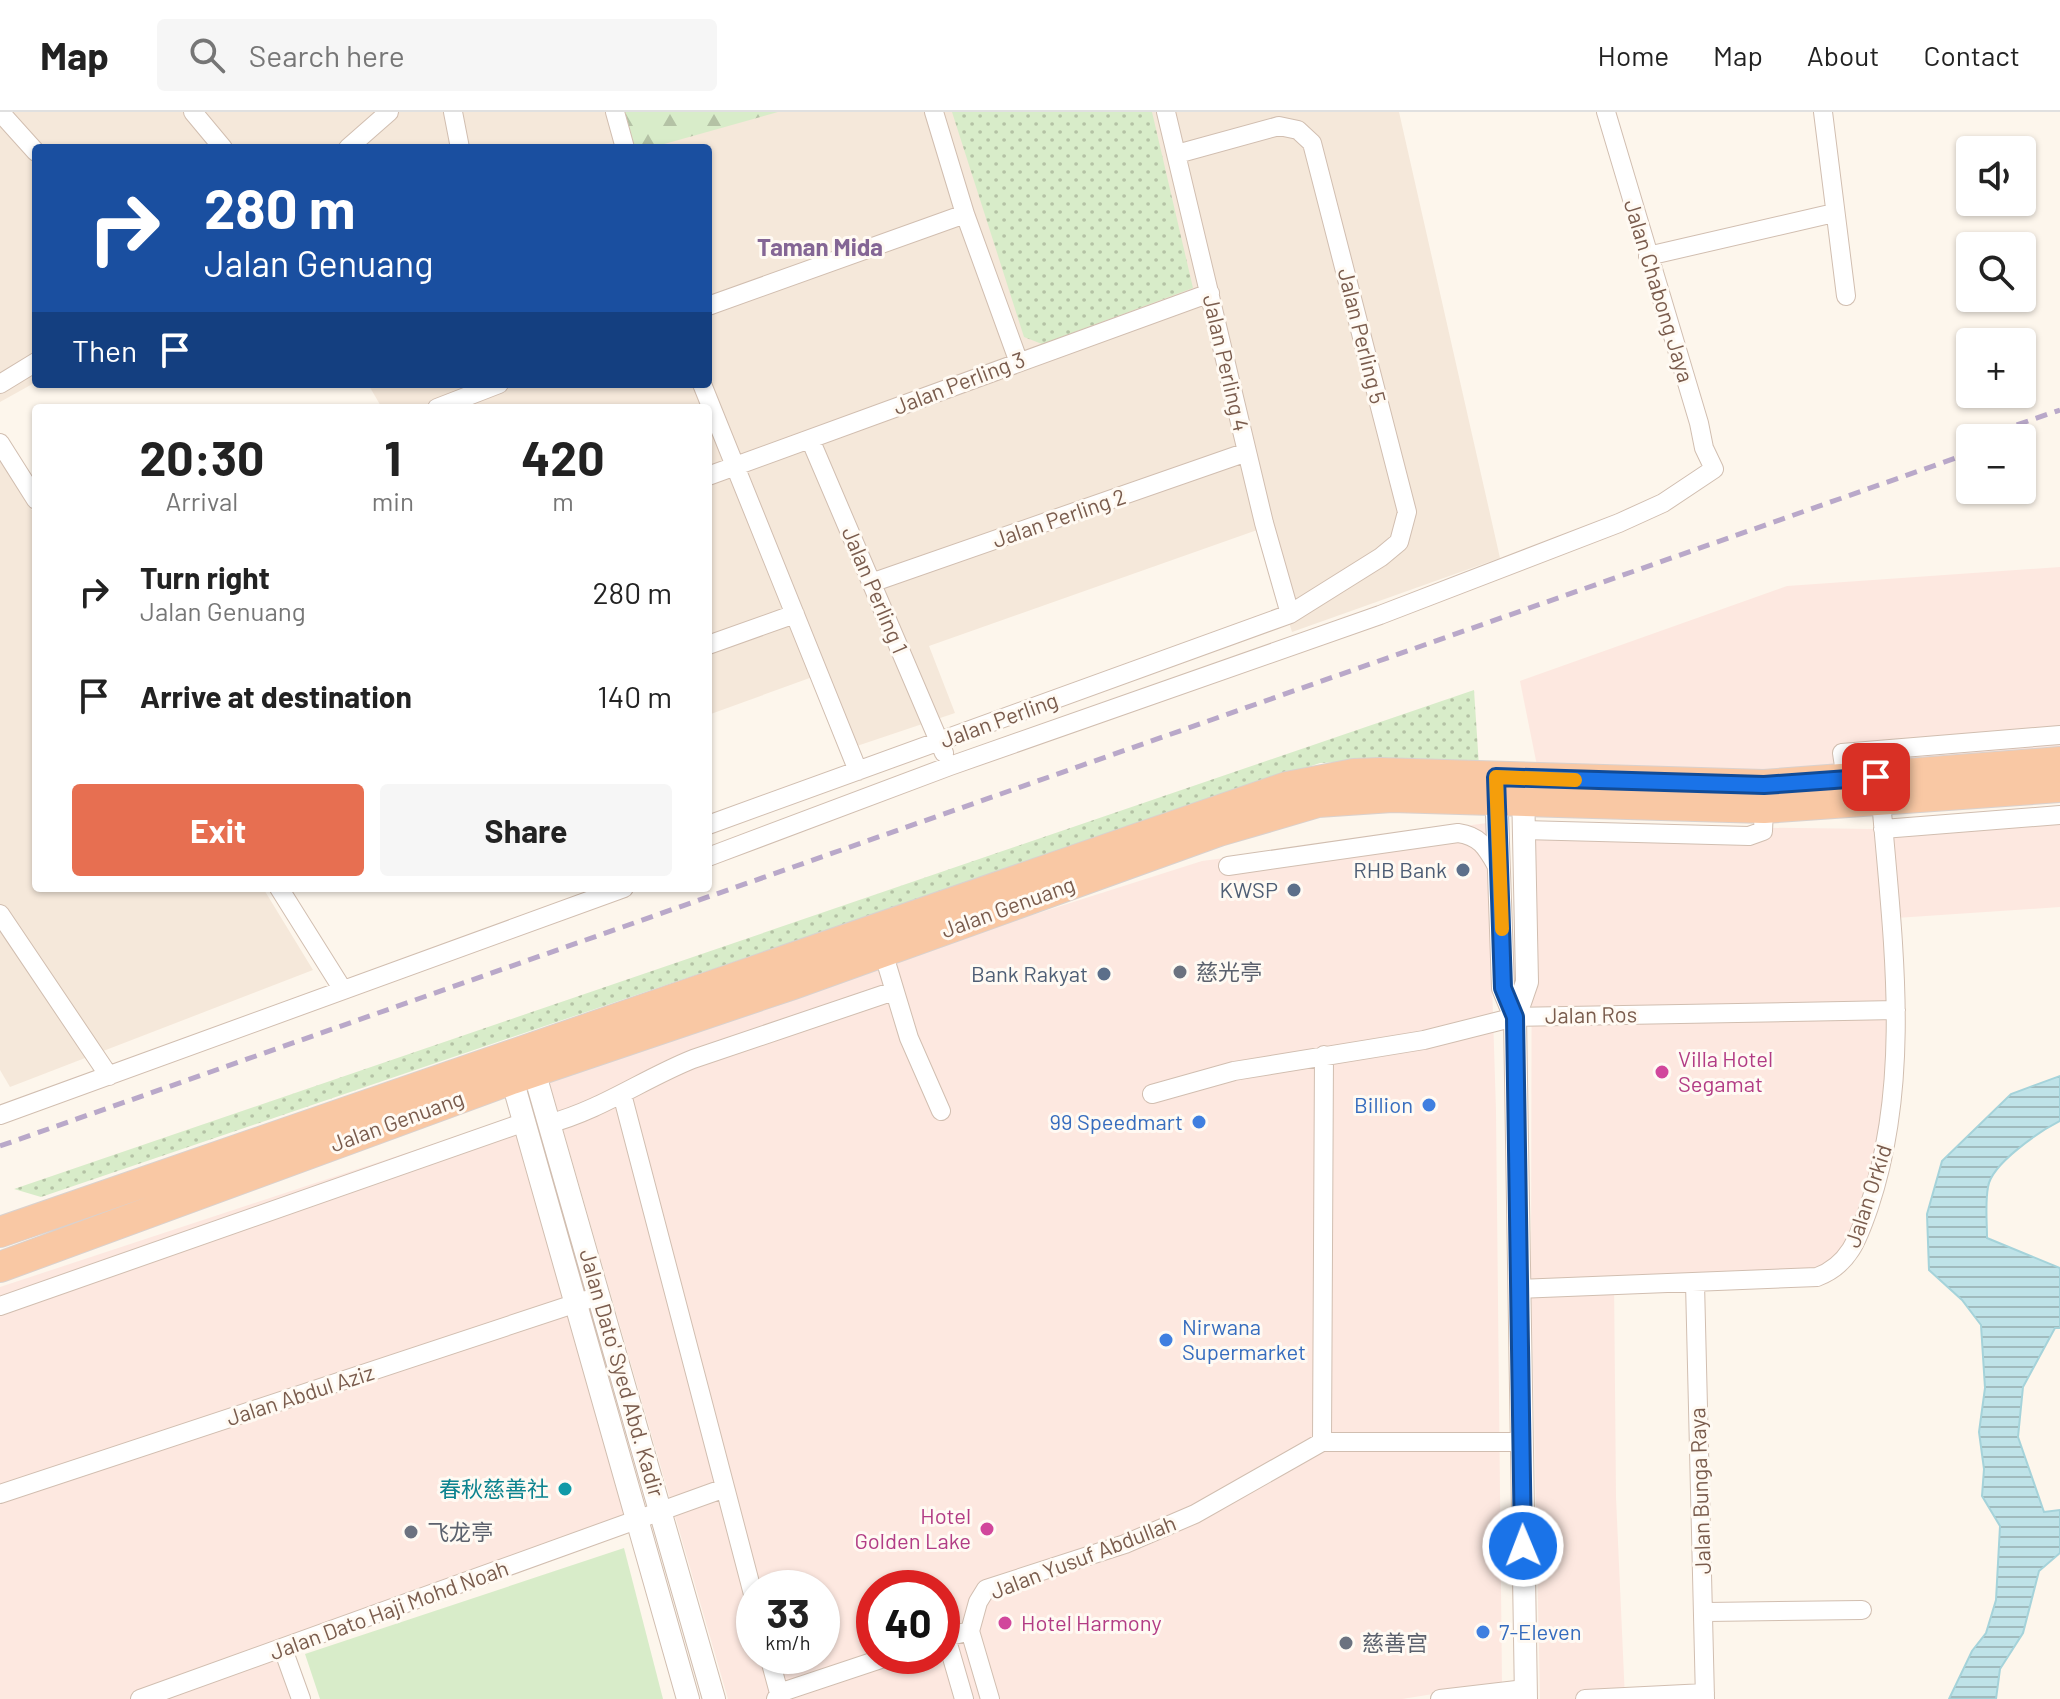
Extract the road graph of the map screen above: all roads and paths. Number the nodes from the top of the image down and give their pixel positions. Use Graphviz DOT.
graph roads {
  1 [pos="0,112"];
  2 [pos="193,112"];
  3 [pos="389,112"];
  4 [pos="453,112"];
  5 [pos="615,112"];
  6 [pos="934,112"];
  7 [pos="1166,112"];
  8 [pos="1606,112"];
  9 [pos="1823,112"];
  10 [pos="220,144"];
  11 [pos="353,144"];
  12 [pos="459,144"];
  13 [pos="624,144"];
  14 [pos="32,148"];
  15 [pos="1177,154"];
  16 [pos="1834,213"];
  17 [pos="965,214"];
  18 [pos="1648,256"];
  19 [pos="1210,293"];
  20 [pos="1846,296"];
  21 [pos="712,305"];
  22 [pos="1018,360"];
  23 [pos="32,364"];
  24 [pos="0,384"];
  25 [pos="489,388"];
  26 [pos="447,404"];
  27 [pos="712,409"];
  28 [pos="810,439"];
  29 [pos="0,443"];
  30 [pos="1247,452"];
  31 [pos="735,466"];
  32 [pos="712,475"];
  33 [pos="32,494"];
  34 [pos="871,583"];
  35 [pos="795,614"];
  36 [pos="1290,614"];
  37 [pos="712,644"];
  38 [pos="2060,735"];
  39 [pos="939,742"];
  40 [pos="2060,762"];
  41 [pos="950,766"];
  42 [pos="858,771"];
  43 [pos="1846,779"];
  44 [pos="2060,787"];
  45 [pos="1512,798"];
  46 [pos="1882,814"];
  47 [pos="2060,815"];
  48 [pos="712,824"];
  49 [pos="712,855"];
  50 [pos="1228,866"];
  51 [pos="1500,870"];
  52 [pos="282,892"];
  53 [pos="613,892"];
  54 [pos="0,914"];
  55 [pos="883,952"];
  56 [pos="793,984"];
  57 [pos="343,990"];
  58 [pos="894,991"];
  59 [pos="1896,1010"];
  60 [pos="1515,1017"];
  61 [pos="801,1022"];
  62 [pos="687,1040"];
  63 [pos="1324,1055"];
  64 [pos="524,1066"];
  65 [pos="109,1076"];
  66 [pos="622,1094"];
  67 [pos="1152,1094"];
  68 [pos="941,1111"];
  69 [pos="0,1115"];
  70 [pos="525,1122"];
  71 [pos="548,1124"];
  72 [pos="0,1232"];
  73 [pos="0,1267"];
  74 [pos="1695,1283"];
  75 [pos="1519,1289"];
  76 [pos="600,1295"];
  77 [pos="578,1303"];
  78 [pos="0,1306"];
  79 [pos="1322,1442"];
  80 [pos="1520,1442"];
  81 [pos="725,1488"];
  82 [pos="0,1494"];
  83 [pos="661,1511"];
  84 [pos="637,1520"];
  85 [pos="747,1570"];
  86 [pos="1862,1610"];
  87 [pos="1706,1612"];
  88 [pos="970,1631"];
  89 [pos="960,1634"];
  90 [pos="283,1649"];
  91 [pos="856,1668"];
  92 [pos="773,1674"];
  93 [pos="956,1674"];
  94 [pos="1525,1694"];
  95 [pos="777,1696"];
  96 [pos="1705,1696"];
  97 [pos="140,1699"];
  98 [pos="301,1699"];
  99 [pos="688,1699"];
  100 [pos="714,1699"];
  101 [pos="964,1699"];
  102 [pos="990,1699"];
  103 [pos="1440,1699"];
  104 [pos="1585,1699"];
  1 -- 14 [label="street"];
  2 -- 10 [label="street"];
  3 -- 11 [label="street"];
  4 -- 12 [label="street"];
  5 -- 13 [label="street"];
  6 -- 17 [label="street"];
  7 -- 15 [label="street, Jalan Perling 4"];
  8 -- 18 [label="street, Jalan Chabong Jaya"];
  9 -- 16 [label="street"];
  15 -- 19 [label="street, Jalan Perling 4"];
  15 -- 36 [label="street, Jalan Perling 5"];
  16 -- 18 [label="street"];
  16 -- 20 [label="street"];
  17 -- 21 [label="street"];
  17 -- 22 [label="street"];
  18 -- 41 [label="street, Jalan Chabong Jaya"];
  19 -- 22 [label="street, Jalan Perling 3"];
  19 -- 30 [label="street, Jalan Perling 4"];
  22 -- 28 [label="street, Jalan Perling 3"];
  23 -- 24 [label="street"];
  25 -- 26 [label="street"];
  27 -- 31 [label="street"];
  28 -- 31 [label="street, Jalan Perling 3"];
  28 -- 34 [label="street, Jalan Perling 1"];
  29 -- 33 [label="street"];
  30 -- 34 [label="street, Jalan Perling 2"];
  30 -- 36 [label="street, Jalan Perling 4"];
  31 -- 32 [label="street, Jalan Perling 3"];
  31 -- 35 [label="street"];
  34 -- 39 [label="street, Jalan Perling 1"];
  35 -- 37 [label="street"];
  35 -- 42 [label="street"];
  36 -- 39 [label="street, Jalan Perling"];
  38 -- 43 [label="street"];
  39 -- 41 [label="street, Jalan Perling 1"];
  39 -- 42 [label="street, Jalan Perling"];
  40 -- 43 [label="highway, Jalan Genuang"];
  41 -- 49 [label="street"];
  42 -- 48 [label="street, Jalan Perling"];
  43 -- 45 [label="highway, Jalan Genuang"];
  44 -- 46 [label="highway, Jalan Genuang"];
  45 -- 46 [label="highway, Jalan Genuang"];
  45 -- 51 [label="street"];
  45 -- 55 [label="highway, Jalan Genuang"];
  45 -- 60 [label="street"];
  45 -- 64 [label="highway, Jalan Genuang"];
  46 -- 47 [label="street"];
  46 -- 59 [label="street, Jalan Orkid"];
  50 -- 51 [label="street"];
  51 -- 60 [label="street"];
  52 -- 57 [label="street"];
  53 -- 57 [label="street"];
  54 -- 65 [label="street"];
  55 -- 56 [label="highway, Jalan Genuang"];
  55 -- 58 [label="street"];
  56 -- 61 [label="street"];
  56 -- 62 [label="highway, Jalan Genuang"];
  57 -- 65 [label="street"];
  58 -- 61 [label="street"];
  58 -- 68 [label="street"];
  59 -- 60 [label="street, Jalan Ros"];
  59 -- 74 [label="street, Jalan Orkid"];
  60 -- 63 [label="street, Jalan Ros"];
  60 -- 75 [label="street"];
  61 -- 62 [label="street"];
  62 -- 64 [label="highway, Jalan Genuang"];
  62 -- 66 [label="street"];
  63 -- 67 [label="street, Jalan Ros"];
  63 -- 79 [label="street"];
  64 -- 70 [label="street, Jalan Dato' Syed Abd. Kadir"];
  64 -- 71 [label="street, Jalan Dato' Syed Abd. Kadir"];
  64 -- 72 [label="highway, Jalan Genuang"];
  64 -- 73 [label="highway, Jalan Genuang"];
  65 -- 69 [label="street"];
  66 -- 71 [label="street"];
  66 -- 81 [label="street"];
  70 -- 77 [label="street, Jalan Dato' Syed Abd. Kadir"];
  70 -- 78 [label="street"];
  71 -- 76 [label="street, Jalan Dato' Syed Abd. Kadir"];
  74 -- 75 [label="street, Jalan Orkid"];
  74 -- 87 [label="street, Jalan Bunga Raya"];
  75 -- 80 [label="street"];
  76 -- 77 [label="street, Jalan Abdul Aziz"];
  76 -- 83 [label="street, Jalan Dato' Syed Abd. Kadir"];
  77 -- 82 [label="street, Jalan Abdul Aziz"];
  77 -- 84 [label="street, Jalan Dato' Syed Abd. Kadir"];
  79 -- 80 [label="street, Jalan Yusuf Abdullah"];
  79 -- 88 [label="street, Jalan Yusuf Abdullah"];
  80 -- 94 [label="street"];
  81 -- 83 [label="street, Jalan Dato Haji Mohd Noah"];
  81 -- 85 [label="street"];
  83 -- 84 [label="street, Jalan Dato Haji Mohd Noah"];
  83 -- 100 [label="street, Jalan Dato' Syed Abd. Kadir"];
  84 -- 90 [label="street, Jalan Dato Haji Mohd Noah"];
  84 -- 99 [label="street, Jalan Dato' Syed Abd. Kadir"];
  86 -- 87 [label="street"];
  87 -- 96 [label="street, Jalan Bunga Raya"];
  88 -- 89 [label="street"];
  88 -- 102 [label="street"];
  90 -- 97 [label="street, Jalan Dato Haji Mohd Noah"];
  90 -- 98 [label="street"];
  91 -- 95 [label="street"];
  92 -- 95 [label="street"];
  93 -- 101 [label="street"];
  94 -- 103 [label="street"];
  96 -- 104 [label="street"];
}
